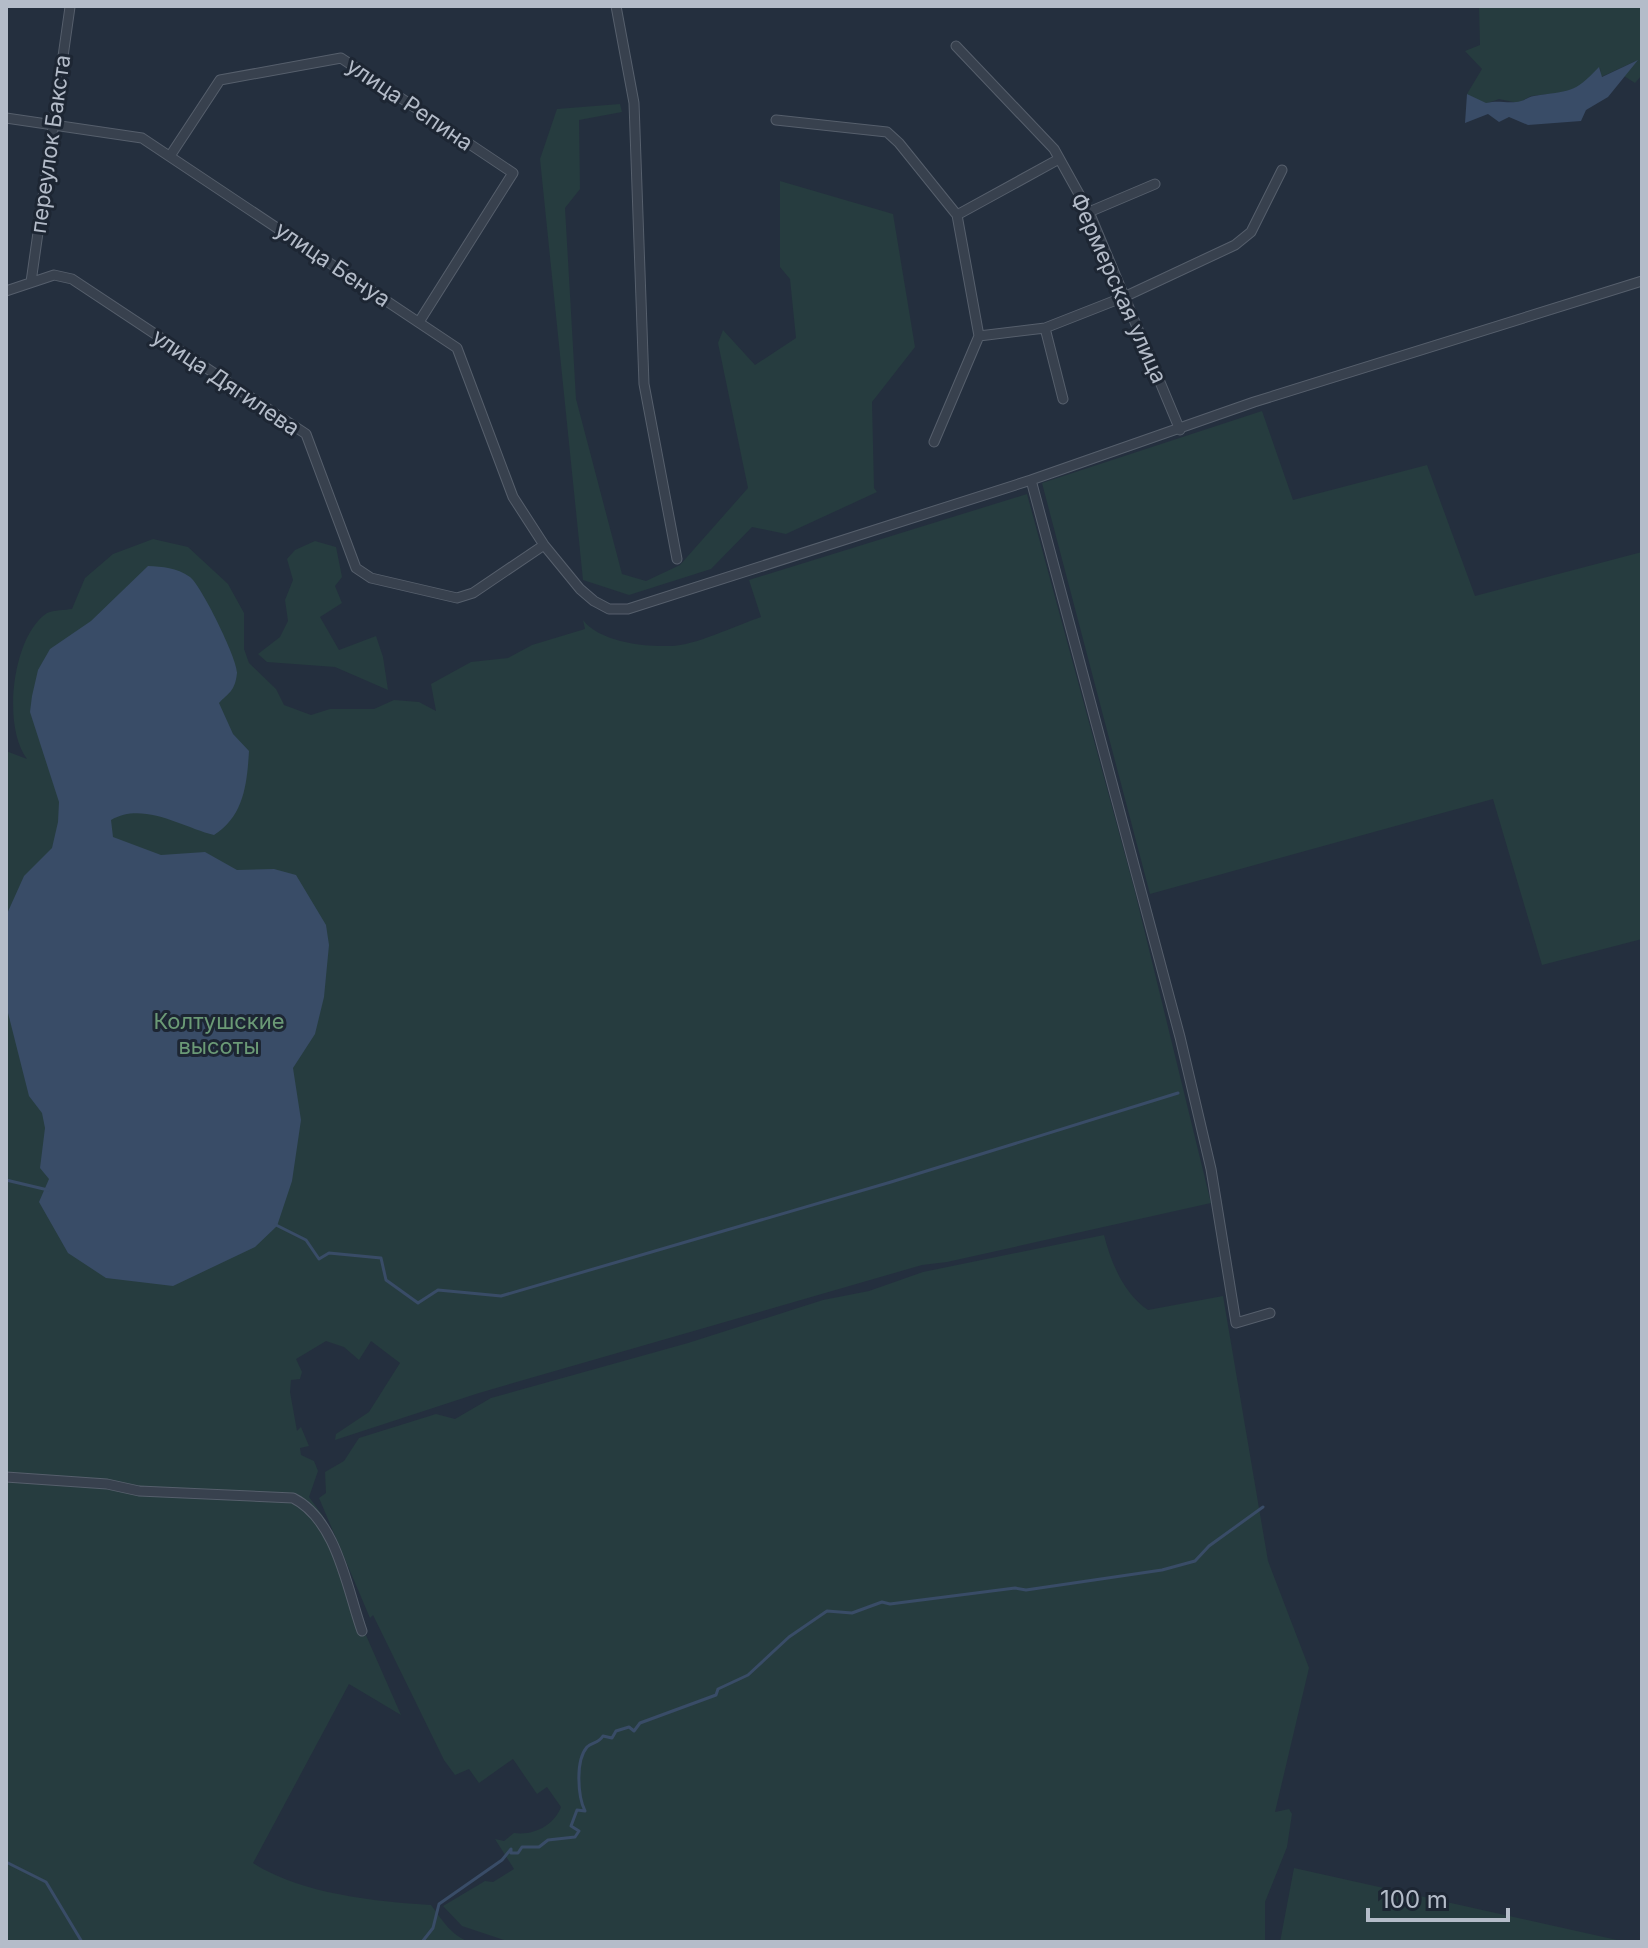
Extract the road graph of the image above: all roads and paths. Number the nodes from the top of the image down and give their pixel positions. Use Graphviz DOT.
graph roads {
  1 [pos="616,6"];
  2 [pos="70,7"];
  3 [pos="956,46"];
  4 [pos="6,118"];
  5 [pos="776,120"];
  6 [pos="52,125"];
  7 [pos="170,156"];
  8 [pos="1059,159"];
  9 [pos="1282,170"];
  10 [pos="1155,184"];
  11 [pos="1089,212"];
  12 [pos="957,215"];
  13 [pos="1642,281"];
  14 [pos="31,282"];
  15 [pos="6,291"];
  16 [pos="1124,297"];
  17 [pos="419,322"];
  18 [pos="1045,328"];
  19 [pos="979,336"];
  20 [pos="1063,399"];
  21 [pos="1180,430"];
  22 [pos="934,442"];
  23 [pos="1031,480"];
  24 [pos="544,545"];
  25 [pos="677,559"];
  26 [pos="1270,1313"];
  27 [pos="6,1477"];
  28 [pos="362,1631"];
  1 -- 25 [label="street"];
  2 -- 6 [label="street, переулок Бакста"];
  3 -- 8 [label="street, Фермерская улица"];
  4 -- 6 [label="street, улица Бенуа"];
  5 -- 12 [label="street"];
  6 -- 7 [label="street, улица Бенуа"];
  6 -- 14 [label="street, переулок Бакста"];
  7 -- 17 [label="street, улица Бенуа"];
  7 -- 17 [label="street, улица Репина"];
  8 -- 11 [label="street, Фермерская улица"];
  8 -- 12 [label="street"];
  9 -- 16 [label="street"];
  10 -- 11 [label="street"];
  11 -- 16 [label="street, Фермерская улица"];
  12 -- 19 [label="street"];
  13 -- 21 [label="street, улица Бенуа"];
  14 -- 15 [label="street, улица Дягилева"];
  14 -- 24 [label="street, улица Дягилева"];
  16 -- 18 [label="street"];
  16 -- 21 [label="street, Фермерская улица"];
  17 -- 24 [label="street, улица Бенуа"];
  18 -- 19 [label="street"];
  18 -- 20 [label="street"];
  19 -- 22 [label="street"];
  21 -- 23 [label="street, улица Бенуа"];
  23 -- 24 [label="street, улица Бенуа"];
  23 -- 26 [label="street"];
  27 -- 28 [label="street"];
}
